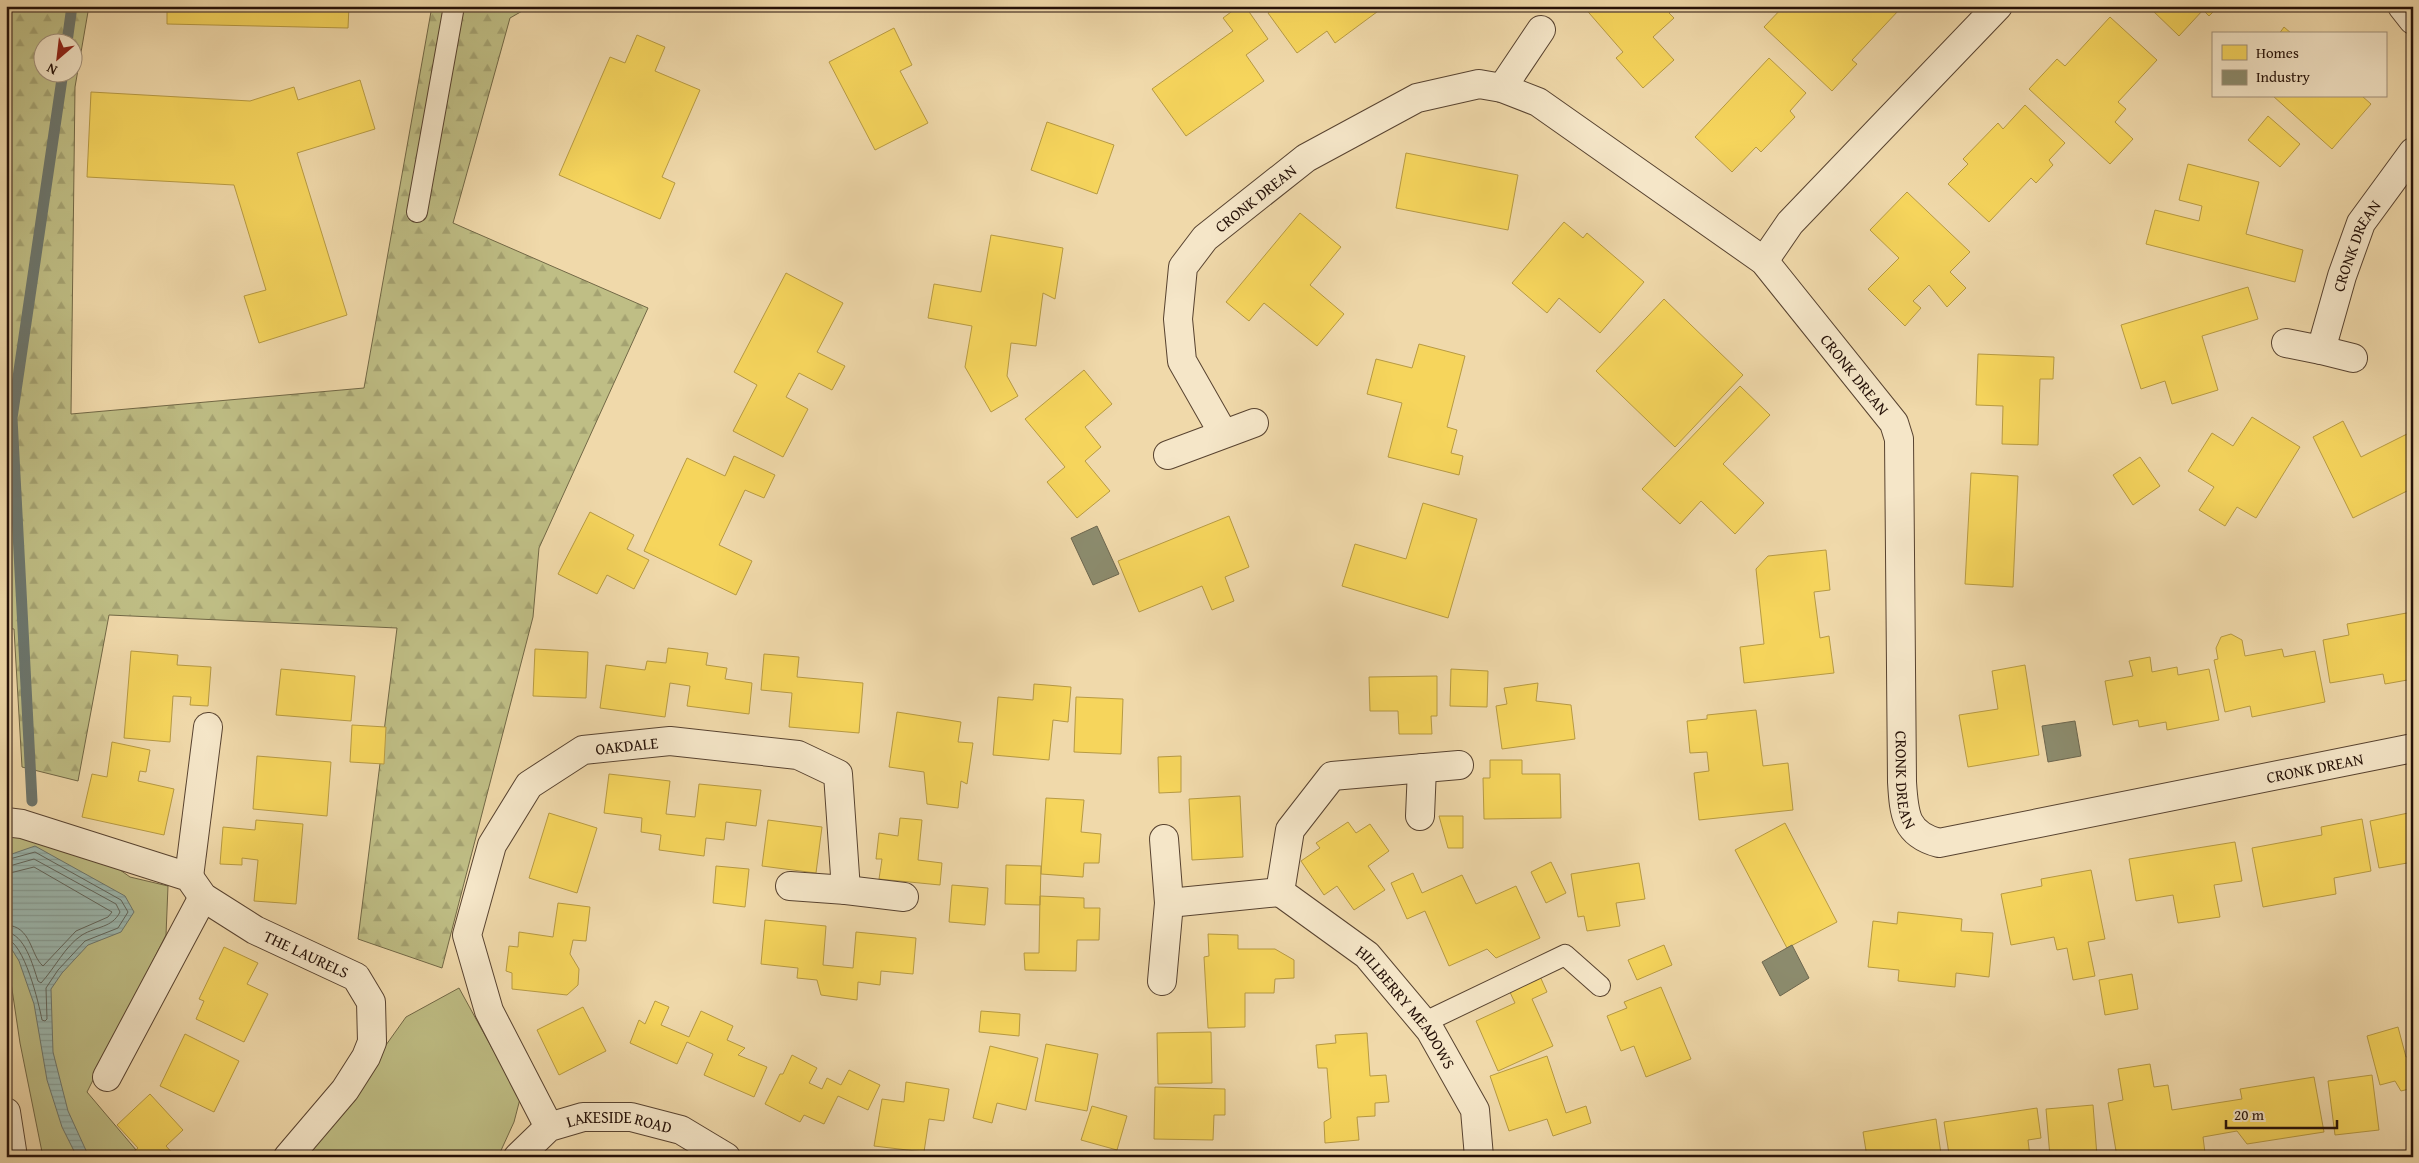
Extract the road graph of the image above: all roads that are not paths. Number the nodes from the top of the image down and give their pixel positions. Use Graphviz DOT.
graph roads {
  1 [pos="454,6"];
  2 [pos="1998,6"];
  3 [pos="2402,6"];
  4 [pos="2413,20"];
  5 [pos="1541,30"];
  6 [pos="1502,88"];
  7 [pos="2413,152"];
  8 [pos="418,212"];
  9 [pos="1764,261"];
  10 [pos="2286,344"];
  11 [pos="2321,350"];
  12 [pos="2352,358"];
  13 [pos="1254,423"];
  14 [pos="1223,434"];
  15 [pos="1168,456"];
  16 [pos="208,727"];
  17 [pos="2413,748"];
  18 [pos="1459,765"];
  19 [pos="1422,768"];
  20 [pos="1420,816"];
  21 [pos="6,822"];
  22 [pos="1164,839"];
  23 [pos="790,886"];
  24 [pos="196,887"];
  25 [pos="846,890"];
  26 [pos="1280,892"];
  27 [pos="904,897"];
  28 [pos="1169,903"];
  29 [pos="1162,981"];
  30 [pos="1600,986"];
  31 [pos="1423,1023"];
  32 [pos="107,1077"];
  33 [pos="6,1112"];
  34 [pos="549,1127"];
  35 [pos="13,1157"];
  36 [pos="288,1157"];
  37 [pos="518,1157"];
  38 [pos="726,1157"];
  39 [pos="1480,1157"];
  1 -- 8 [label="lane"];
  2 -- 9 [label="street"];
  3 -- 4 [label="street"];
  5 -- 6 [label="street"];
  6 -- 9 [label="street, CRONK DREAN"];
  6 -- 14 [label="street, CRONK DREAN"];
  7 -- 11 [label="street, CRONK DREAN"];
  9 -- 17 [label="street, CRONK DREAN"];
  10 -- 11 [label="street"];
  11 -- 12 [label="street"];
  13 -- 14 [label="street"];
  14 -- 15 [label="street"];
  16 -- 24 [label="street"];
  18 -- 19 [label="street"];
  19 -- 20 [label="street"];
  19 -- 26 [label="street"];
  21 -- 24 [label="street, THE LAURELS"];
  22 -- 28 [label="street"];
  23 -- 25 [label="street"];
  24 -- 32 [label="street"];
  24 -- 36 [label="street, THE LAURELS"];
  25 -- 27 [label="street"];
  25 -- 34 [label="street, OAKDALE"];
  26 -- 28 [label="street"];
  26 -- 31 [label="street, HILLBERRY MEADOWS"];
  28 -- 29 [label="street"];
  30 -- 31 [label="lane"];
  31 -- 39 [label="street, HILLBERRY MEADOWS"];
  33 -- 35 [label="street"];
  34 -- 37 [label="street, LAKESIDE ROAD"];
  34 -- 38 [label="street, LAKESIDE ROAD"];
}
